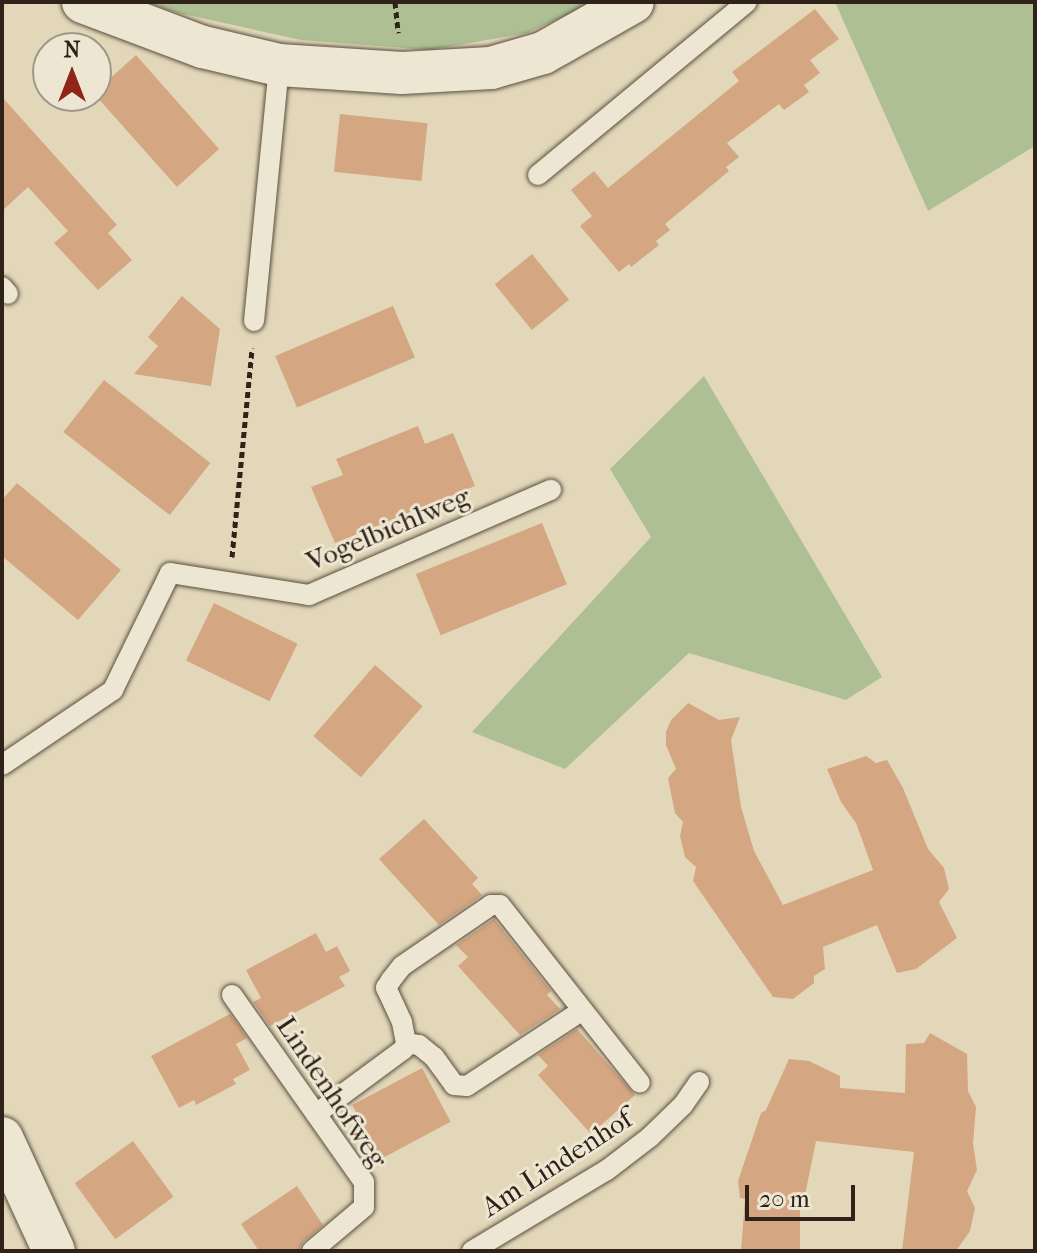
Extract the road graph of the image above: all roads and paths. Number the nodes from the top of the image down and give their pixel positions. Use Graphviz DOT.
graph roads {
  1 [pos="83,2"];
  2 [pos="633,2"];
  3 [pos="747,2"];
  4 [pos="279,65"];
  5 [pos="538,175"];
  6 [pos="254,321"];
  7 [pos="551,490"];
  8 [pos="229,582"];
  9 [pos="2,765"];
  10 [pos="232,995"];
  11 [pos="581,1011"];
  12 [pos="406,1043"];
  13 [pos="699,1082"];
  14 [pos="640,1083"];
  15 [pos="316,1114"];
  16 [pos="2,1138"];
  17 [pos="54,1251"];
  18 [pos="312,1251"];
  19 [pos="472,1251"];
  1 -- 4 [label="street"];
  2 -- 4 [label="street"];
  3 -- 5 [label="lane"];
  4 -- 6 [label="lane"];
  6 -- 8 [label="path"];
  7 -- 8 [label="lane, Vogelbichlweg"];
  8 -- 9 [label="lane, Vogelbichlweg"];
  10 -- 15 [label="lane, Lindenhofweg"];
  11 -- 12 [label="lane"];
  11 -- 12 [label="lane"];
  11 -- 14 [label="lane"];
  12 -- 15 [label="lane"];
  13 -- 19 [label="lane, Am Lindenhof"];
  15 -- 18 [label="lane, Lindenhofweg"];
  16 -- 17 [label="street"];
}
